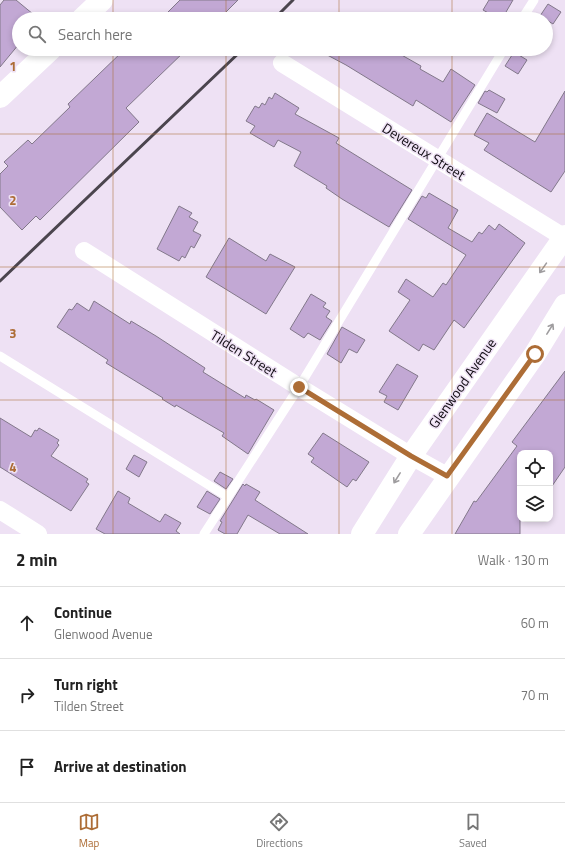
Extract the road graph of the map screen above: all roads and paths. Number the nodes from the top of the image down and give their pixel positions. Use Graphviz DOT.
graph roads {
  1 [pos="102,0"];
  2 [pos="534,0"];
  3 [pos="89,12"];
  4 [pos="526,12"];
  5 [pos="44,56"];
  6 [pos="500,56"];
  7 [pos="282,63"];
  8 [pos="0,97"];
  9 [pos="436,158"];
  10 [pos="565,237"];
  11 [pos="84,251"];
  12 [pos="565,306"];
  13 [pos="0,356"];
  14 [pos="299,387"];
  15 [pos="411,456"];
  16 [pos="447,476"];
  17 [pos="228,497"];
  18 [pos="0,510"];
  19 [pos="38,534"];
  20 [pos="204,534"];
  21 [pos="362,534"];
  22 [pos="409,534"];
  1 -- 3 [label="main road"];
  2 -- 4 [label="lane"];
  5 -- 8 [label="main road"];
  6 -- 9 [label="lane"];
  7 -- 9 [label="street, Devereux Street"];
  9 -- 10 [label="street, Devereux Street"];
  9 -- 14 [label="lane"];
  10 -- 15 [label="main road, Glenwood Avenue, one-way"];
  11 -- 14 [label="street, Tilden Street"];
  16 -- 12 [label="main road, one-way"];
  13 -- 17 [label="lane"];
  14 -- 15 [label="street, Tilden Street"];
  14 -- 17 [label="lane"];
  15 -- 16 [label="street, Tilden Street"];
  15 -- 21 [label="main road, Glenwood Avenue, one-way"];
  16 -- 22 [label="main road"];
  17 -- 20 [label="lane"];
  18 -- 19 [label="street"];
}
